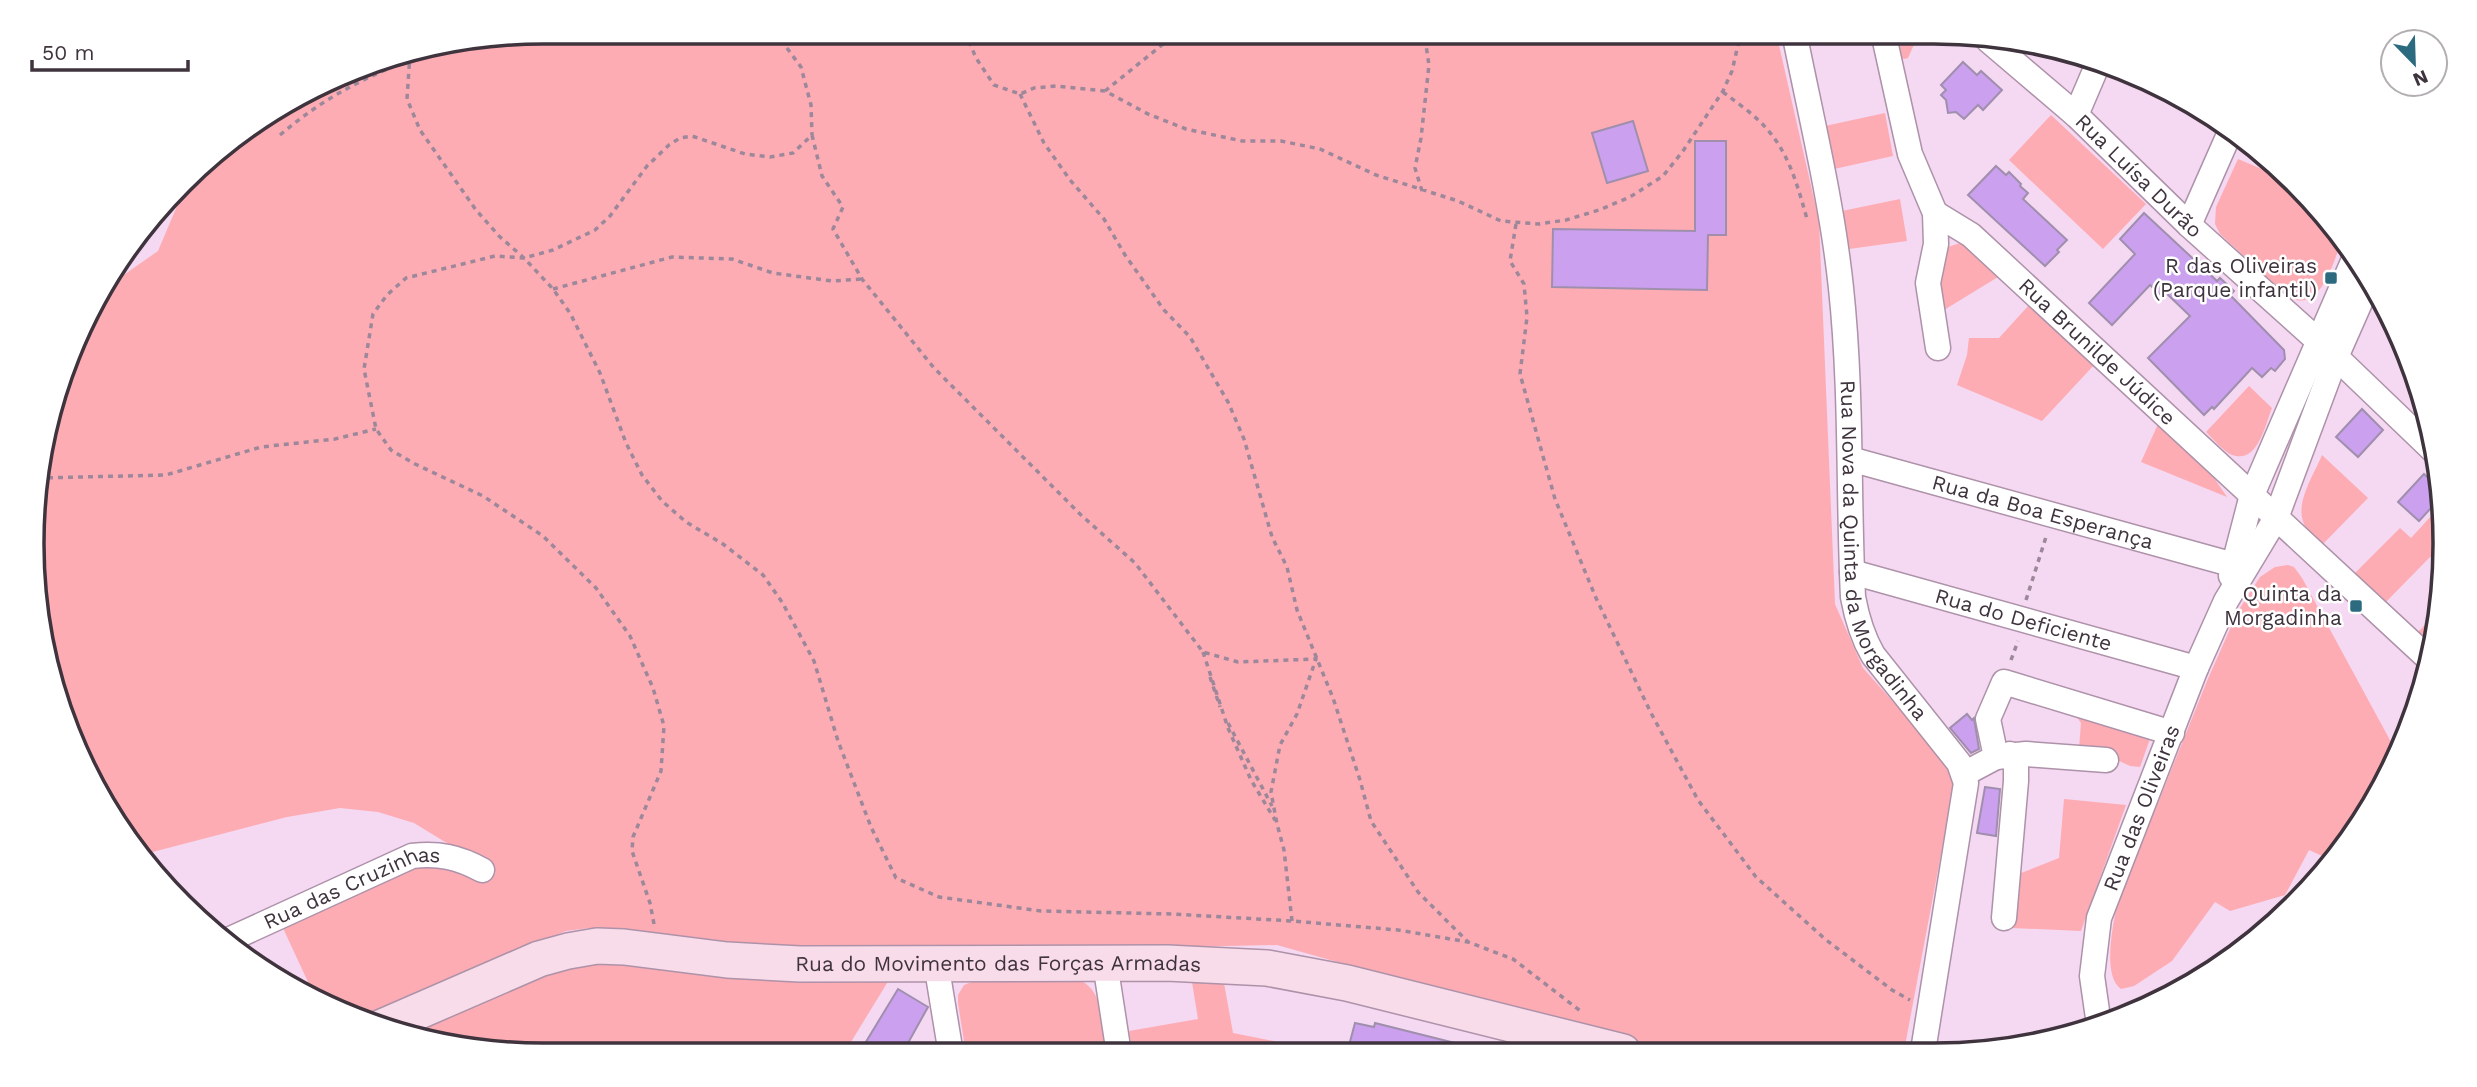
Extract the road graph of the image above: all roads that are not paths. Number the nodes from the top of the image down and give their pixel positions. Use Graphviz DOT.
graph roads {
  1 [pos="1796,44"];
  2 [pos="1887,44"];
  3 [pos="1997,48"];
  4 [pos="2095,71"];
  5 [pos="2076,115"];
  6 [pos="2227,139"];
  7 [pos="1936,213"];
  8 [pos="2189,225"];
  9 [pos="2352,271"];
  10 [pos="2364,290"];
  11 [pos="1938,348"];
  12 [pos="2327,349"];
  13 [pos="2423,440"];
  14 [pos="1850,458"];
  15 [pos="2252,495"];
  16 [pos="2276,518"];
  17 [pos="2234,565"];
  18 [pos="1852,572"];
  19 [pos="2226,601"];
  20 [pos="2421,652"];
  21 [pos="2196,668"];
  22 [pos="2172,733"];
  23 [pos="2003,756"];
  24 [pos="2106,760"];
  25 [pos="1964,774"];
  26 [pos="482,870"];
  27 [pos="2004,918"];
  28 [pos="235,937"];
  29 [pos="936,963"];
  30 [pos="1105,963"];
  31 [pos="2098,1016"];
  32 [pos="396,1021"];
  33 [pos="949,1043"];
  34 [pos="1117,1043"];
  35 [pos="1587,1043"];
  36 [pos="1924,1043"];
  1 -- 14 [label="street, Rua Nova da Quinta da Morgadinha"];
  2 -- 7 [label="street"];
  3 -- 5 [label="street, Rua Luísa Durão"];
  4 -- 5 [label="street"];
  5 -- 8 [label="street, Rua Luísa Durão"];
  6 -- 8 [label="street"];
  7 -- 11 [label="street"];
  7 -- 15 [label="street, Rua Brunilde Júdice"];
  8 -- 12 [label="street, Rua Luísa Durão"];
  9 -- 12 [label="street, Rua das Oliveiras"];
  10 -- 12 [label="street, Rua das Oliveiras"];
  12 -- 13 [label="street, Rua Luísa Durão"];
  12 -- 15 [label="street, Rua das Oliveiras"];
  12 -- 16 [label="street, Rua das Oliveiras"];
  14 -- 17 [label="street, Rua da Boa Esperança"];
  14 -- 18 [label="street, Rua Nova da Quinta da Morgadinha"];
  15 -- 16 [label="street"];
  15 -- 17 [label="street, Rua das Oliveiras"];
  16 -- 19 [label="street, Rua das Oliveiras"];
  16 -- 20 [label="street"];
  17 -- 19 [label="street, Rua das Oliveiras"];
  18 -- 21 [label="street, Rua do Deficiente"];
  18 -- 25 [label="street, Rua Nova da Quinta da Morgadinha"];
  19 -- 21 [label="street, Rua das Oliveiras"];
  21 -- 22 [label="street, Rua das Oliveiras"];
  22 -- 23 [label="street"];
  22 -- 31 [label="street, Rua das Oliveiras"];
  23 -- 24 [label="street"];
  23 -- 25 [label="street"];
  23 -- 27 [label="street"];
  25 -- 36 [label="street"];
  26 -- 28 [label="street, Rua das Cruzinhas"];
  29 -- 30 [label="main road, Rua do Movimento das Forças Armadas"];
  29 -- 32 [label="main road, Rua do Movimento das Forças Armadas"];
  29 -- 33 [label="street"];
  30 -- 34 [label="street"];
  30 -- 35 [label="main road, Rua do Movimento das Forças Armadas"];
}
